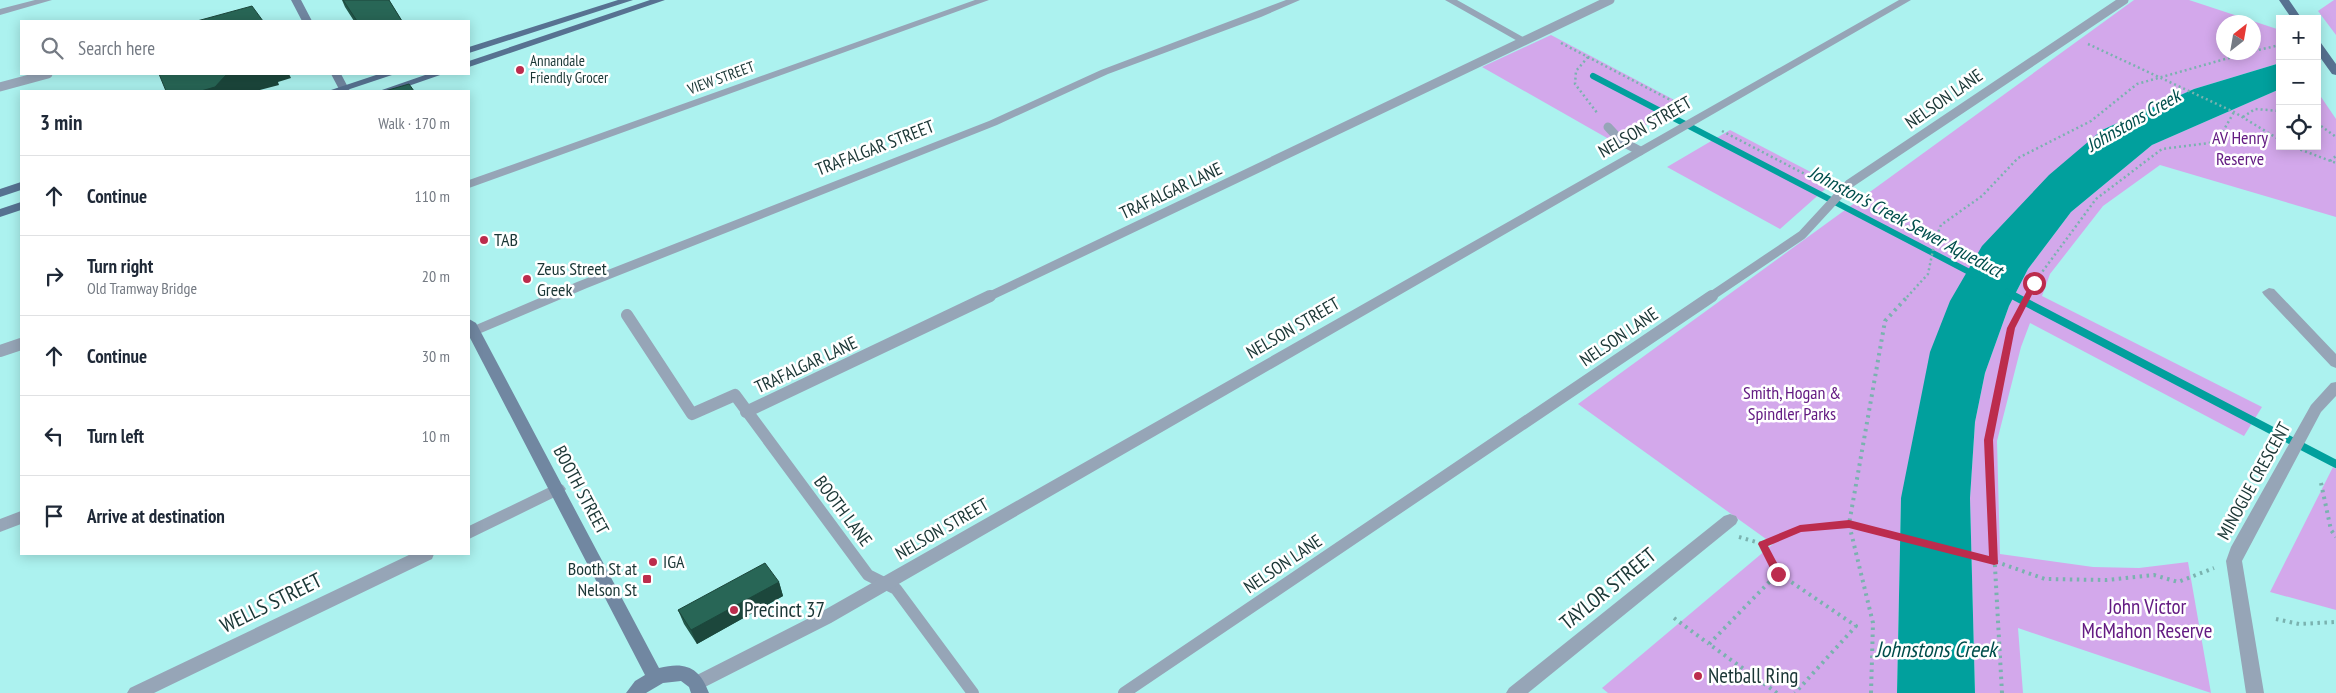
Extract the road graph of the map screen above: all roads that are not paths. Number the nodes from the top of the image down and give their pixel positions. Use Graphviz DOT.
graph roads {
  1 [pos="47,0"];
  2 [pos="296,0"];
  3 [pos="628,0"];
  4 [pos="660,0"];
  5 [pos="984,0"];
  6 [pos="1296,0"];
  7 [pos="1450,0"];
  8 [pos="1610,0"];
  9 [pos="1906,0"];
  10 [pos="2124,0"];
  11 [pos="2284,0"];
  12 [pos="0,12"];
  13 [pos="2294,15"];
  14 [pos="306,20"];
  15 [pos="1525,41"];
  16 [pos="470,50"];
  17 [pos="2321,51"];
  18 [pos="470,64"];
  19 [pos="2336,72"];
  20 [pos="44,75"];
  21 [pos="336,75"];
  22 [pos="387,75"];
  23 [pos="435,75"];
  24 [pos="0,87"];
  25 [pos="341,90"];
  26 [pos="387,90"];
  27 [pos="1608,127"];
  28 [pos="1640,151"];
  29 [pos="470,184"];
  30 [pos="20,186"];
  31 [pos="0,193"];
  32 [pos="20,206"];
  33 [pos="0,213"];
  34 [pos="2269,292"];
  35 [pos="626,315"];
  36 [pos="470,329"];
  37 [pos="20,344"];
  38 [pos="0,351"];
  39 [pos="2336,363"];
  40 [pos="2336,387"];
  41 [pos="746,412"];
  42 [pos="558,489"];
  43 [pos="20,517"];
  44 [pos="1730,520"];
  45 [pos="0,526"];
  46 [pos="470,533"];
  47 [pos="424,555"];
  48 [pos="884,584"];
  49 [pos="655,676"];
  50 [pos="698,688"];
  51 [pos="136,693"];
  52 [pos="635,693"];
  53 [pos="973,693"];
  54 [pos="1124,693"];
  55 [pos="1515,693"];
  56 [pos="2255,693"];
  1 -- 12 [label="street"];
  2 -- 14 [label="main road"];
  3 -- 16 [label="main road"];
  4 -- 18 [label="main road"];
  5 -- 29 [label="street, VIEW STREET"];
  6 -- 36 [label="street, TRAFALGAR STREET"];
  7 -- 15 [label="street"];
  8 -- 15 [label="lane, TRAFALGAR LANE"];
  9 -- 28 [label="street, NELSON STREET"];
  10 -- 54 [label="lane, NELSON LANE"];
  11 -- 13 [label="main road"];
  15 -- 41 [label="lane, TRAFALGAR LANE"];
  17 -- 19 [label="main road"];
  20 -- 24 [label="lane"];
  21 -- 25 [label="main road"];
  22 -- 25 [label="main road"];
  23 -- 26 [label="main road"];
  27 -- 28 [label="lane"];
  28 -- 48 [label="street, NELSON STREET"];
  30 -- 31 [label="main road"];
  32 -- 33 [label="main road"];
  34 -- 39 [label="street"];
  35 -- 41 [label="lane, BOOTH LANE"];
  36 -- 42 [label="main road, BOOTH STREET"];
  37 -- 38 [label="lane"];
  40 -- 56 [label="street, MINOGUE CRESCENT"];
  41 -- 48 [label="lane, BOOTH LANE"];
  42 -- 46 [label="street"];
  42 -- 49 [label="main road, BOOTH STREET"];
  43 -- 45 [label="street"];
  44 -- 55 [label="street, TAYLOR STREET"];
  47 -- 51 [label="street, WELLS STREET"];
  48 -- 50 [label="street, NELSON STREET"];
  48 -- 53 [label="lane, BOOTH LANE"];
  49 -- 50 [label="main road"];
  49 -- 52 [label="main road"];
}
